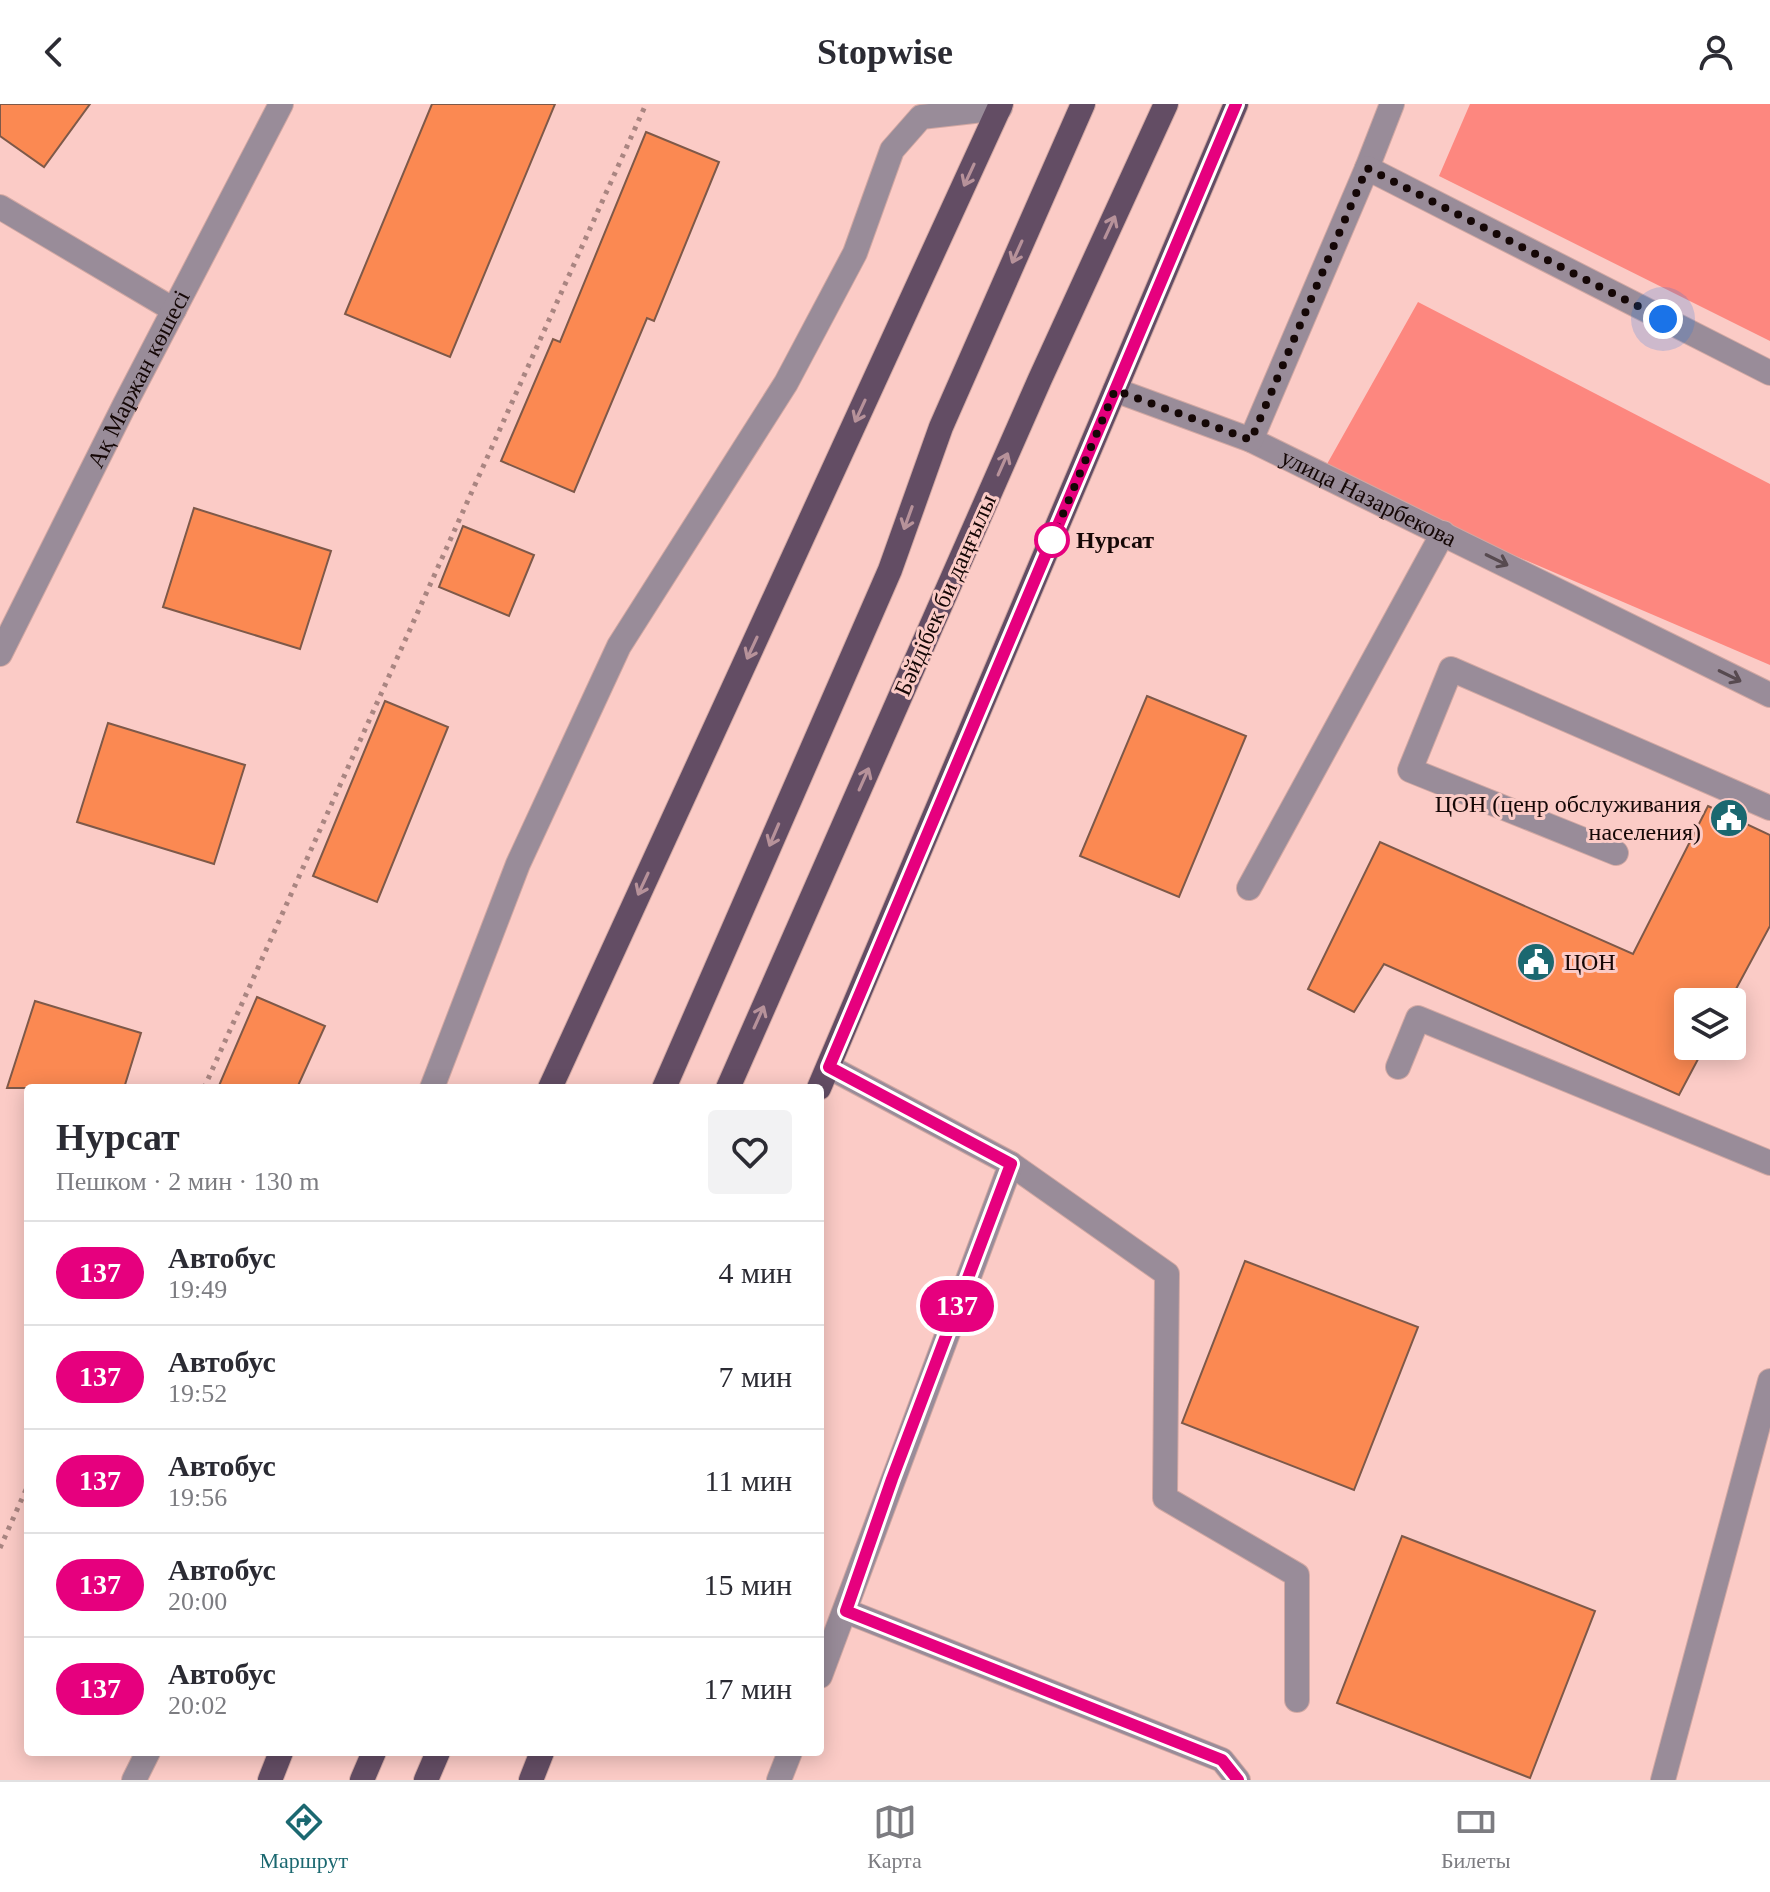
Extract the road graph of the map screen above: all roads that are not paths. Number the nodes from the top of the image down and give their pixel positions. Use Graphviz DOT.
graph roads {
  1 [pos="281,104"];
  2 [pos="1083,104"];
  3 [pos="1166,104"];
  4 [pos="1236,104"];
  5 [pos="1392,104"];
  6 [pos="1000,106"];
  7 [pos="1367,168"];
  8 [pos="0,207"];
  9 [pos="174,310"];
  10 [pos="1770,373"];
  11 [pos="1115,390"];
  12 [pos="1251,440"];
  13 [pos="1443,533"];
  14 [pos="0,654"];
  15 [pos="1770,695"];
  16 [pos="1770,808"];
  17 [pos="1616,853"];
  18 [pos="1249,888"];
  19 [pos="1398,1067"];
  20 [pos="824,1078"];
  21 [pos="434,1084"];
  22 [pos="552,1084"];
  23 [pos="666,1084"];
  24 [pos="730,1084"];
  25 [pos="1770,1163"];
  26 [pos="1011,1164"];
  27 [pos="1770,1381"];
  28 [pos="846,1611"];
  29 [pos="824,1666"];
  30 [pos="1297,1700"];
  31 [pos="146,1756"];
  32 [pos="279,1756"];
  33 [pos="372,1756"];
  34 [pos="436,1756"];
  35 [pos="540,1756"];
  36 [pos="788,1756"];
  37 [pos="134,1780"];
  38 [pos="270,1780"];
  39 [pos="362,1780"];
  40 [pos="426,1780"];
  41 [pos="531,1780"];
  42 [pos="779,1780"];
  43 [pos="1238,1780"];
  44 [pos="1663,1780"];
  1 -- 9 [label="street, Ақ Маржан көшесі"];
  2 -- 23 [label="main road, one-way"];
  24 -- 3 [label="main road, Бәйдібек би даңғылы, one-way"];
  4 -- 11 [label="main road"];
  5 -- 7 [label="street, улица Назарбекова"];
  6 -- 21 [label="street"];
  6 -- 22 [label="main road, one-way"];
  7 -- 10 [label="street"];
  7 -- 12 [label="street, улица Назарбекова"];
  8 -- 9 [label="street"];
  9 -- 14 [label="street, Ақ Маржан көшесі"];
  11 -- 12 [label="street"];
  11 -- 20 [label="main road"];
  12 -- 13 [label="street, улица Назарбекова"];
  13 -- 15 [label="street, улица Назарбекова, one-way"];
  13 -- 18 [label="street"];
  16 -- 17 [label="street"];
  19 -- 25 [label="street"];
  20 -- 26 [label="street"];
  26 -- 28 [label="street"];
  26 -- 30 [label="street"];
  27 -- 44 [label="street"];
  28 -- 29 [label="street"];
  28 -- 43 [label="street"];
  31 -- 37 [label="street"];
  32 -- 38 [label="main road"];
  33 -- 39 [label="main road"];
  34 -- 40 [label="main road"];
  35 -- 41 [label="main road"];
  36 -- 42 [label="street"];
}
